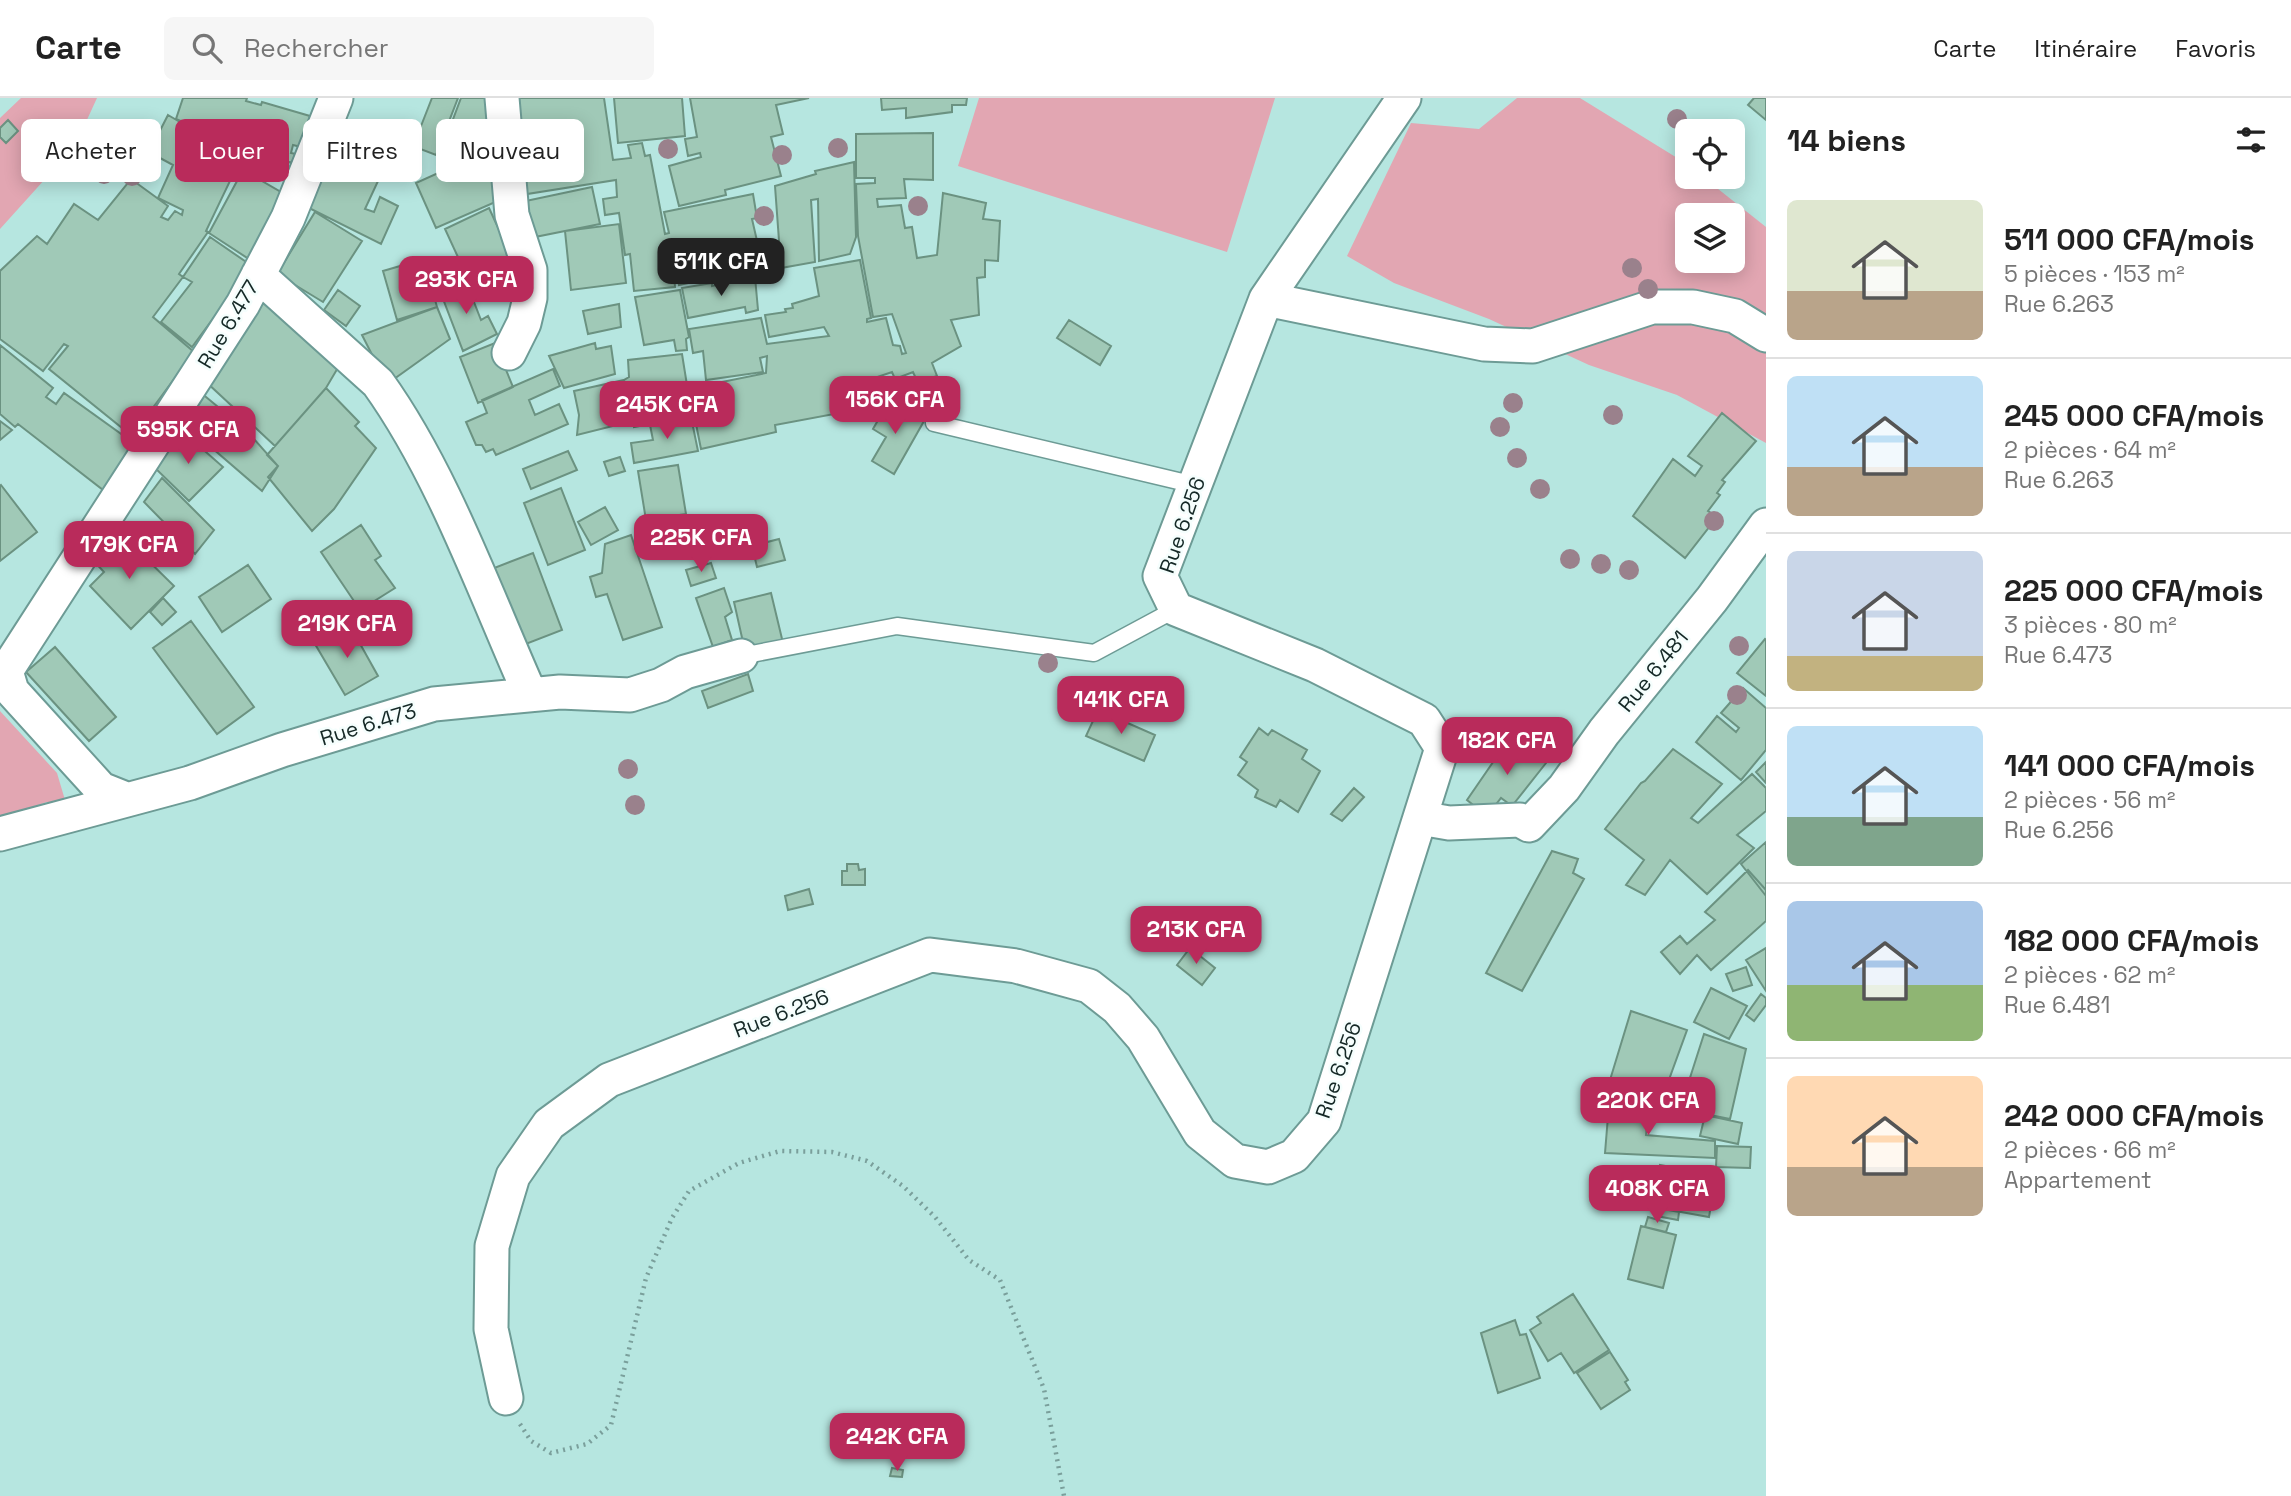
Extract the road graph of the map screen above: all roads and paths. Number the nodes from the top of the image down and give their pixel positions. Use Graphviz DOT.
graph roads {
  1 [pos="336,98"];
  2 [pos="502,98"];
  3 [pos="1404,98"];
  4 [pos="258,275"];
  5 [pos="1266,299"];
  6 [pos="1766,335"];
  7 [pos="509,354"];
  8 [pos="934,423"];
  9 [pos="1195,485"];
  10 [pos="1766,525"];
  11 [pos="1176,609"];
  12 [pos="741,656"];
  13 [pos="3,672"];
  14 [pos="530,694"];
  15 [pos="126,799"];
  16 [pos="1420,818"];
  17 [pos="0,834"];
  18 [pos="506,1398"];
  19 [pos="1064,1496"];
  1 -- 4 [label="street, Rue 6.477"];
  2 -- 7 [label="street"];
  3 -- 5 [label="street, Rue 6.256"];
  4 -- 13 [label="street, Rue 6.477"];
  4 -- 14 [label="street"];
  5 -- 6 [label="street"];
  5 -- 9 [label="street, Rue 6.256"];
  8 -- 9 [label="lane"];
  9 -- 11 [label="street, Rue 6.256"];
  10 -- 16 [label="street, Rue 6.481"];
  11 -- 12 [label="lane"];
  11 -- 16 [label="street, Rue 6.256"];
  12 -- 14 [label="street, Rue 6.473"];
  13 -- 15 [label="street"];
  14 -- 15 [label="street, Rue 6.473"];
  15 -- 17 [label="street, Rue 6.473"];
  16 -- 18 [label="street, Rue 6.256"];
  18 -- 19 [label="path"];
}
